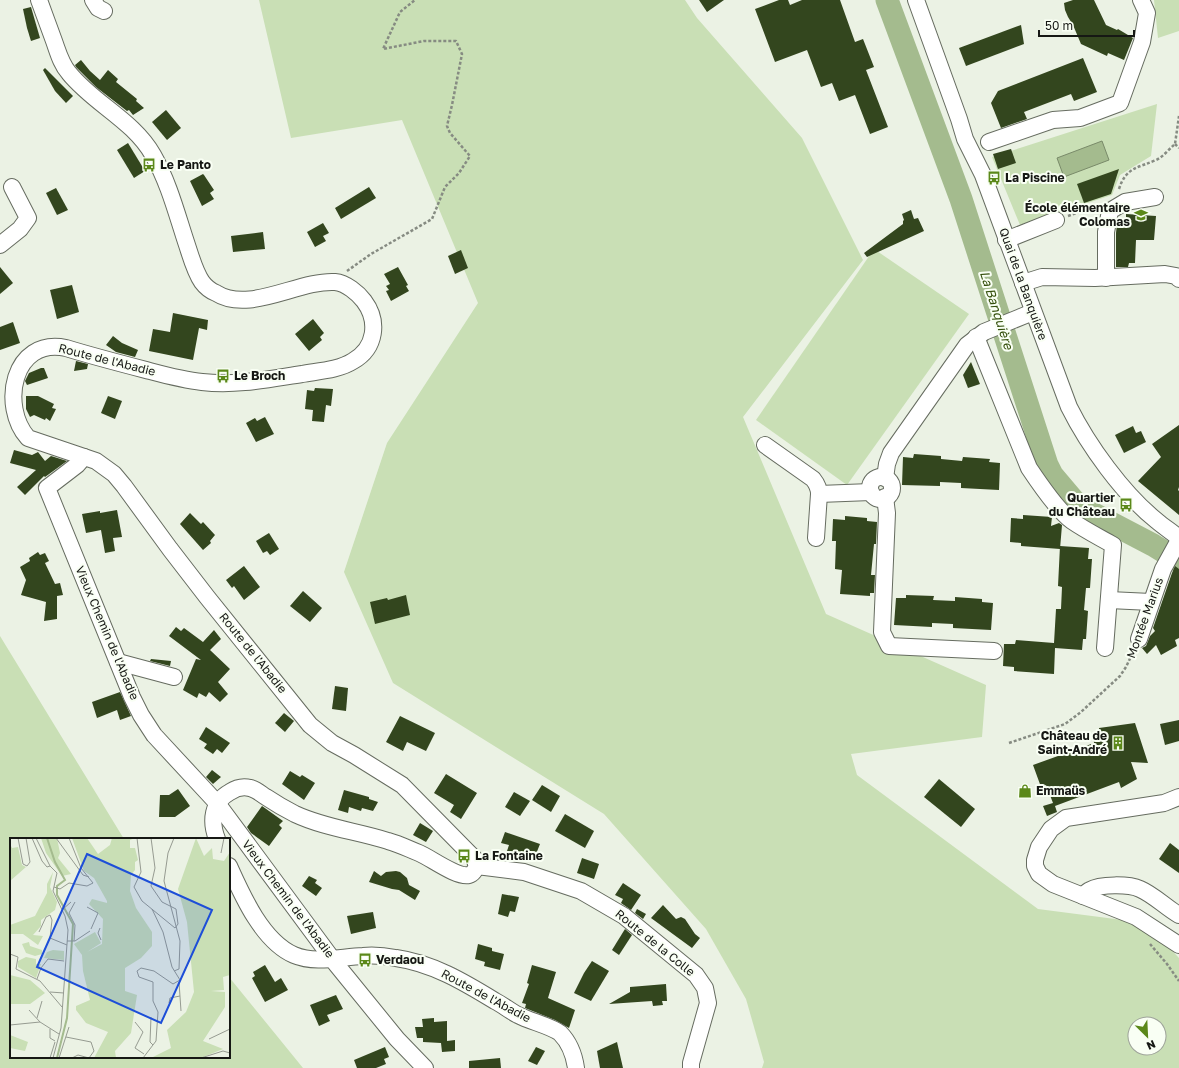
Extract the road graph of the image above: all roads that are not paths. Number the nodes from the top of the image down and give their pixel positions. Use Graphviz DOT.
graph roads {
  1 [pos="39,0"];
  2 [pos="916,0"];
  3 [pos="1141,0"];
  4 [pos="989,142"];
  5 [pos="12,187"];
  6 [pos="1155,197"];
  7 [pos="1056,220"];
  8 [pos="1006,240"];
  9 [pos="0,245"];
  10 [pos="1106,278"];
  11 [pos="1179,279"];
  12 [pos="1023,283"];
  13 [pos="1027,315"];
  14 [pos="980,334"];
  15 [pos="3,384"];
  16 [pos="765,445"];
  17 [pos="84,457"];
  18 [pos="819,494"];
  19 [pos="878,495"];
  20 [pos="816,538"];
  21 [pos="1178,541"];
  22 [pos="1108,600"];
  23 [pos="1151,602"];
  24 [pos="1139,639"];
  25 [pos="1105,648"];
  26 [pos="994,652"];
  27 [pos="118,662"];
  28 [pos="174,677"];
  29 [pos="1179,797"];
  30 [pos="217,803"];
  31 [pos="217,838"];
  32 [pos="477,866"];
  33 [pos="230,868"];
  34 [pos="1083,896"];
  35 [pos="1179,915"];
  36 [pos="1179,946"];
  37 [pos="332,958"];
  38 [pos="425,1068"];
  39 [pos="576,1068"];
  40 [pos="691,1068"];
  1 -- 15 [label="street, Route de l'Abadie"];
  2 -- 8 [label="street, Quai de la Banquière"];
  3 -- 4 [label="street"];
  5 -- 9 [label="street"];
  6 -- 10 [label="street"];
  7 -- 8 [label="street"];
  8 -- 12 [label="street, Quai de la Banquière"];
  10 -- 11 [label="street"];
  10 -- 12 [label="street"];
  12 -- 13 [label="street, Quai de la Banquière"];
  13 -- 14 [label="street"];
  13 -- 21 [label="street, Quai de la Banquière"];
  14 -- 19 [label="street"];
  14 -- 22 [label="street"];
  15 -- 17 [label="street, Route de l'Abadie"];
  16 -- 18 [label="street"];
  17 -- 27 [label="street, Vieux Chemin de l'Abadie"];
  17 -- 32 [label="street, Route de l'Abadie"];
  18 -- 19 [label="street"];
  18 -- 20 [label="street"];
  19 -- 26 [label="street"];
  21 -- 23 [label="street, Montée Marius"];
  22 -- 23 [label="street"];
  22 -- 25 [label="street"];
  23 -- 24 [label="street, Montée Marius"];
  27 -- 28 [label="street"];
  27 -- 30 [label="street, Vieux Chemin de l'Abadie"];
  29 -- 34 [label="street"];
  30 -- 31 [label="street"];
  30 -- 32 [label="street"];
  30 -- 37 [label="street, Vieux Chemin de l'Abadie"];
  32 -- 40 [label="street, Route de la Colle"];
  33 -- 37 [label="street, Route de l'Abadie"];
  34 -- 35 [label="street"];
  34 -- 36 [label="street"];
  37 -- 38 [label="street, Vieux Chemin de l'Abadie"];
  37 -- 39 [label="street, Route de l'Abadie"];
}
